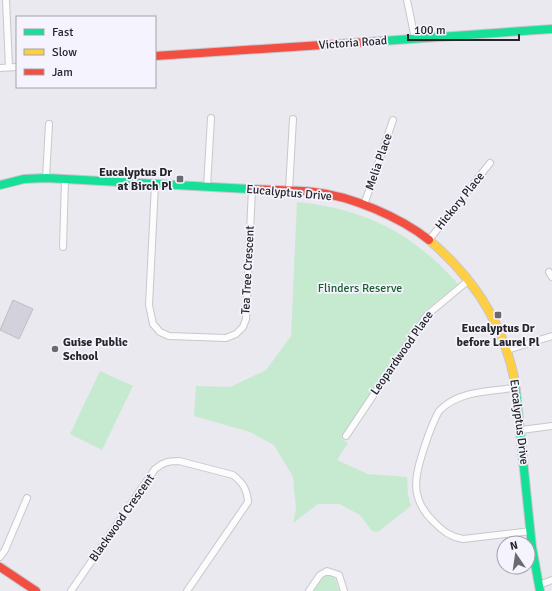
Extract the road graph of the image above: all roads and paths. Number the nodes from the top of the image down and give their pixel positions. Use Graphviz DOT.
graph roads {
  1 [pos="6,0"];
  2 [pos="407,0"];
  3 [pos="552,29"];
  4 [pos="416,39"];
  5 [pos="156,56"];
  6 [pos="9,67"];
  7 [pos="16,67"];
  8 [pos="0,68"];
  9 [pos="211,118"];
  10 [pos="292,119"];
  11 [pos="393,120"];
  12 [pos="49,124"];
  13 [pos="490,163"];
  14 [pos="46,178"];
  15 [pos="65,180"];
  16 [pos="155,184"];
  17 [pos="0,185"];
  18 [pos="207,187"];
  19 [pos="252,189"];
  20 [pos="289,190"];
  21 [pos="364,205"];
  22 [pos="429,240"];
  23 [pos="63,247"];
  24 [pos="469,280"];
  25 [pos="552,336"];
  26 [pos="507,350"];
  27 [pos="515,388"];
  28 [pos="552,426"];
  29 [pos="521,430"];
  30 [pos="346,436"];
  31 [pos="27,498"];
  32 [pos="531,531"];
  33 [pos="0,557"];
  34 [pos="0,567"];
  35 [pos="552,580"];
  36 [pos="539,588"];
  37 [pos="36,591"];
  38 [pos="71,591"];
  39 [pos="187,591"];
  40 [pos="309,591"];
  41 [pos="344,591"];
  1 -- 6 [label="street"];
  2 -- 4 [label="street"];
  3 -- 4 [label="street, Victoria Road"];
  4 -- 5 [label="street, Victoria Road"];
  6 -- 7 [label="street"];
  6 -- 8 [label="street"];
  9 -- 18 [label="street"];
  10 -- 20 [label="street"];
  11 -- 21 [label="street, Melia Place"];
  12 -- 14 [label="street"];
  13 -- 22 [label="street, Hickory Place"];
  14 -- 15 [label="street, Eucalyptus Drive"];
  14 -- 17 [label="street, Eucalyptus Drive"];
  15 -- 16 [label="street, Eucalyptus Drive"];
  15 -- 23 [label="street"];
  16 -- 18 [label="street, Eucalyptus Drive"];
  16 -- 19 [label="street, Tea Tree Crescent"];
  18 -- 19 [label="street, Eucalyptus Drive"];
  19 -- 20 [label="street, Eucalyptus Drive"];
  20 -- 21 [label="street, Eucalyptus Drive"];
  21 -- 22 [label="street, Eucalyptus Drive"];
  22 -- 24 [label="street, Eucalyptus Drive"];
  24 -- 26 [label="street, Eucalyptus Drive"];
  24 -- 30 [label="street, Leopardwood Place"];
  25 -- 26 [label="street"];
  26 -- 27 [label="street, Eucalyptus Drive"];
  27 -- 29 [label="street, Eucalyptus Drive"];
  27 -- 32 [label="street"];
  28 -- 29 [label="street"];
  29 -- 32 [label="street, Eucalyptus Drive"];
  31 -- 33 [label="street"];
  32 -- 36 [label="street, Eucalyptus Drive"];
  34 -- 37 [label="street"];
  35 -- 36 [label="street"];
  38 -- 39 [label="street, Blackwood Crescent"];
  40 -- 41 [label="street"];
}
